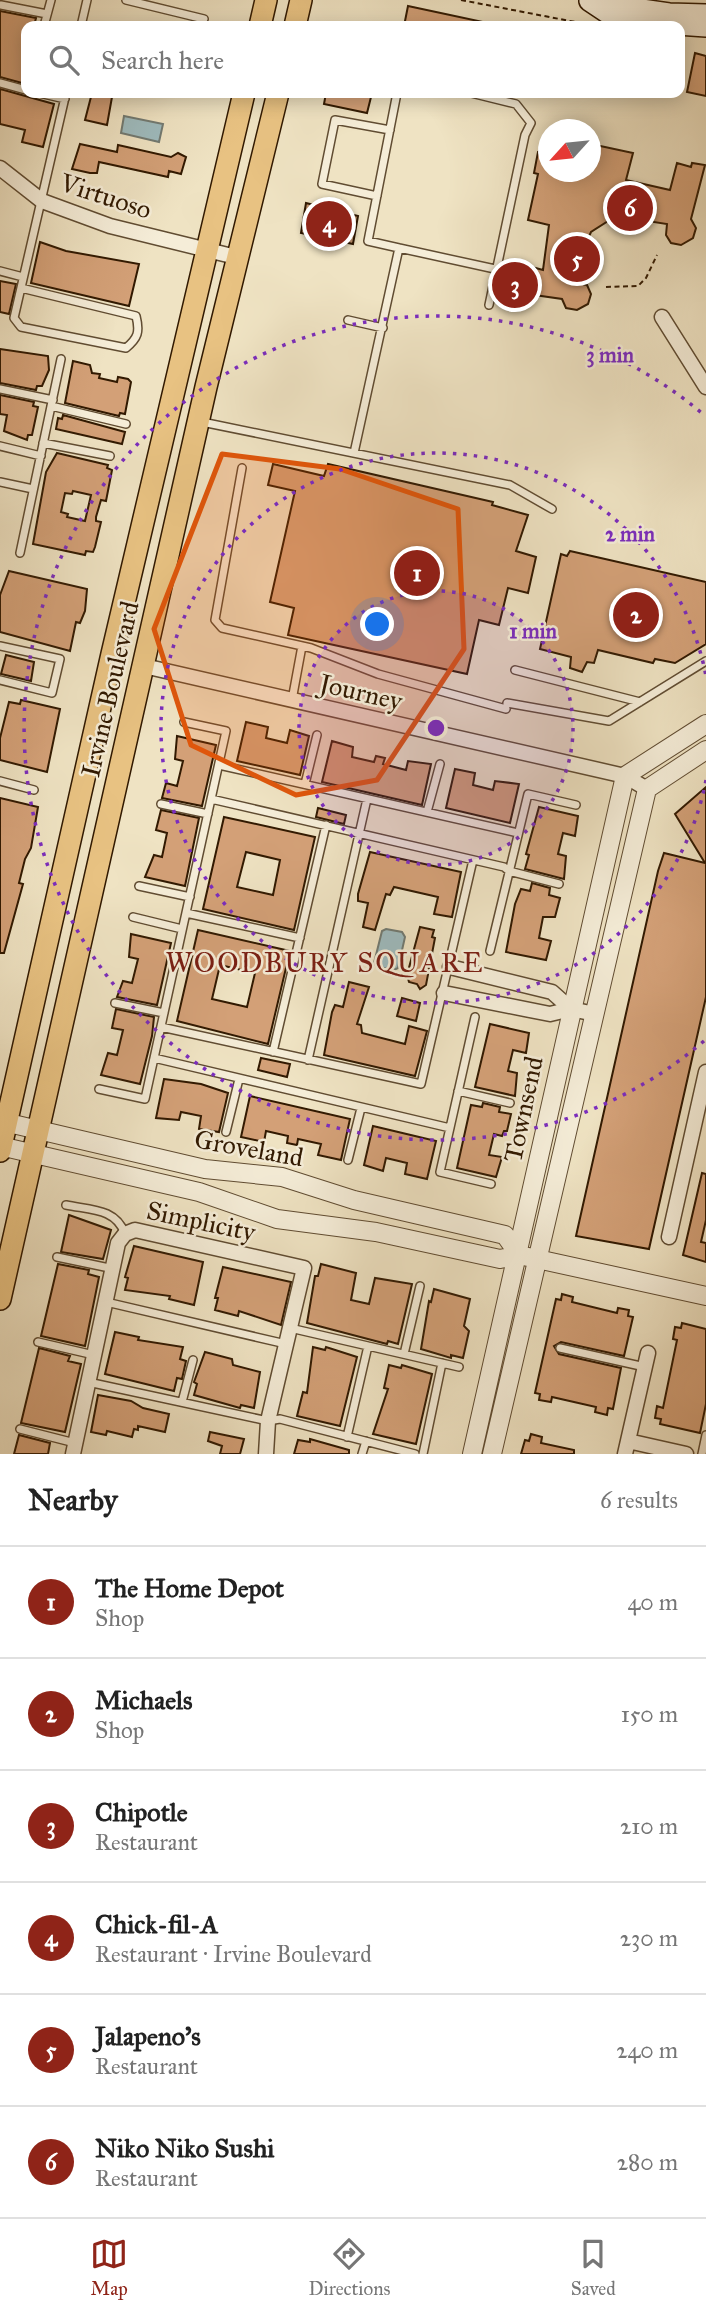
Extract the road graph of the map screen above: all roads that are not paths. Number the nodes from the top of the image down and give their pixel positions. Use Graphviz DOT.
graph roads {
  1 [pos="51,0"];
  2 [pos="87,0"];
  3 [pos="126,0"];
  4 [pos="266,0"];
  5 [pos="302,0"];
  6 [pos="587,1"];
  7 [pos="1,5"];
  8 [pos="47,14"];
  9 [pos="706,14"];
  10 [pos="204,19"];
  11 [pos="45,21"];
  12 [pos="82,21"];
  13 [pos="261,21"];
  14 [pos="296,21"];
  15 [pos="619,21"];
  16 [pos="685,26"];
  17 [pos="706,27"];
  18 [pos="0,83"];
  19 [pos="21,89"];
  20 [pos="65,98"];
  21 [pos="243,98"];
  22 [pos="277,98"];
  23 [pos="396,98"];
  24 [pos="491,98"];
  25 [pos="390,130"];
  26 [pos="0,169"];
  27 [pos="377,196"];
  28 [pos="42,201"];
  29 [pos="399,248"];
  30 [pos="207,250"];
  31 [pos="236,257"];
  32 [pos="495,270"];
  33 [pos="0,271"];
  34 [pos="23,277"];
  35 [pos="21,288"];
  36 [pos="489,305"];
  37 [pos="662,317"];
  38 [pos="348,320"];
  39 [pos="383,328"];
  40 [pos="61,359"];
  41 [pos="706,387"];
  42 [pos="0,389"];
  43 [pos="52,403"];
  44 [pos="198,421"];
  45 [pos="126,424"];
  46 [pos="43,443"];
  47 [pos="0,446"];
  48 [pos="354,453"];
  49 [pos="41,456"];
  50 [pos="110,456"];
  51 [pos="242,468"];
  52 [pos="0,482"];
  53 [pos="33,489"];
  54 [pos="552,509"];
  55 [pos="20,553"];
  56 [pos="0,646"];
  57 [pos="302,646"];
  58 [pos="706,662"];
  59 [pos="144,666"];
  60 [pos="515,670"];
  61 [pos="0,680"];
  62 [pos="292,701"];
  63 [pos="640,702"];
  64 [pos="184,722"];
  65 [pos="706,724"];
  66 [pos="317,735"];
  67 [pos="706,750"];
  68 [pos="440,764"];
  69 [pos="219,765"];
  70 [pos="625,776"];
  71 [pos="0,781"];
  72 [pos="305,784"];
  73 [pos="647,789"];
  74 [pos="34,790"];
  75 [pos="211,799"];
  76 [pos="367,799"];
  77 [pos="161,804"];
  78 [pos="576,805"];
  79 [pos="427,812"];
  80 [pos="208,814"];
  81 [pos="326,825"];
  82 [pos="360,833"];
  83 [pos="518,833"];
  84 [pos="473,860"];
  85 [pos="509,871"];
  86 [pos="559,884"];
  87 [pos="139,886"];
  88 [pos="190,897"];
  89 [pos="186,913"];
  90 [pos="133,917"];
  91 [pos="183,929"];
  92 [pos="300,938"];
  93 [pos="490,951"];
  94 [pos="450,967"];
  95 [pos="444,993"];
  96 [pos="115,1003"];
  97 [pos="571,1009"];
  98 [pos="164,1013"];
  99 [pos="595,1014"];
  100 [pos="475,1017"];
  101 [pos="161,1027"];
  102 [pos="273,1052"];
  103 [pos="154,1058"];
  104 [pos="308,1060"];
  105 [pos="706,1072"];
  106 [pos="239,1079"];
  107 [pos="99,1089"];
  108 [pos="458,1091"];
  109 [pos="510,1103"];
  110 [pos="361,1108"];
  111 [pos="3,1122"];
  112 [pos="700,1127"];
  113 [pos="450,1128"];
  114 [pos="38,1131"];
  115 [pos="226,1132"];
  116 [pos="0,1148"];
  117 [pos="32,1156"];
  118 [pos="348,1160"];
  119 [pos="491,1184"];
  120 [pos="66,1205"];
  121 [pos="125,1234"];
  122 [pos="669,1237"];
  123 [pos="519,1255"];
  124 [pos="57,1257"];
  125 [pos="539,1260"];
  126 [pos="114,1269"];
  127 [pos="420,1286"];
  128 [pos="706,1296"];
  129 [pos="0,1299"];
  130 [pos="106,1302"];
  131 [pos="290,1328"];
  132 [pos="37,1342"];
  133 [pos="286,1344"];
  134 [pos="368,1346"];
  135 [pos="560,1348"];
  136 [pos="648,1353"];
  137 [pos="404,1354"];
  138 [pos="94,1355"];
  139 [pos="193,1360"];
  140 [pos="442,1363"];
  141 [pos="459,1367"];
  142 [pos="645,1367"];
  143 [pos="88,1382"];
  144 [pos="182,1402"];
  145 [pos="268,1421"];
  146 [pos="20,1429"];
  147 [pos="706,1435"];
  148 [pos="347,1437"];
  149 [pos="366,1441"];
  150 [pos="74,1448"];
  151 [pos="626,1448"];
  152 [pos="265,1454"];
  153 [pos="362,1454"];
  154 [pos="415,1454"];
  155 [pos="423,1454"];
  156 [pos="472,1454"];
  157 [pos="492,1454"];
  158 [pos="686,1454"];
  159 [pos="702,1454"];
  1 -- 8 [label="lane"];
  2 -- 12 [label="lane"];
  3 -- 10 [label="lane"];
  4 -- 13 [label="main road"];
  5 -- 14 [label="main road"];
  6 -- 9 [label="main road"];
  6 -- 15 [label="main road"];
  7 -- 8 [label="lane"];
  8 -- 11 [label="lane"];
  16 -- 17 [label="main road"];
  18 -- 19 [label="lane"];
  20 -- 28 [label="lane"];
  21 -- 30 [label="main road, Irvine Boulevard"];
  22 -- 31 [label="main road, Irvine Boulevard"];
  23 -- 25 [label="lane"];
  24 -- 32 [label="lane"];
  25 -- 27 [label="lane"];
  25 -- 27 [label="lane"];
  26 -- 28 [label="street, Virtuoso"];
  27 -- 29 [label="lane"];
  28 -- 30 [label="street, Virtuoso"];
  28 -- 34 [label="lane"];
  29 -- 32 [label="lane"];
  29 -- 39 [label="lane"];
  30 -- 31 [label="street, Virtuoso"];
  30 -- 111 [label="main road, Irvine Boulevard"];
  31 -- 44 [label="main road, Irvine Boulevard"];
  32 -- 36 [label="lane"];
  33 -- 34 [label="lane"];
  34 -- 35 [label="lane"];
  35 -- 35 [label="lane"];
  37 -- 41 [label="street"];
  38 -- 39 [label="lane"];
  39 -- 48 [label="lane"];
  40 -- 43 [label="lane"];
  42 -- 43 [label="lane"];
  43 -- 45 [label="lane"];
  43 -- 46 [label="lane"];
  44 -- 48 [label="lane"];
  44 -- 59 [label="main road, Irvine Boulevard"];
  46 -- 49 [label="lane"];
  46 -- 50 [label="lane"];
  47 -- 49 [label="lane"];
  48 -- 54 [label="lane"];
  49 -- 53 [label="lane"];
  51 -- 57 [label="lane"];
  52 -- 53 [label="lane"];
  53 -- 55 [label="lane"];
  56 -- 61 [label="lane"];
  57 -- 62 [label="lane"];
  57 -- 63 [label="lane"];
  58 -- 63 [label="lane"];
  59 -- 62 [label="street, Journey"];
  59 -- 114 [label="main road, Irvine Boulevard"];
  60 -- 63 [label="lane"];
  62 -- 70 [label="street, Journey"];
  64 -- 69 [label="lane"];
  65 -- 70 [label="street"];
  66 -- 72 [label="lane"];
  67 -- 73 [label="street"];
  68 -- 79 [label="lane"];
  69 -- 72 [label="lane"];
  69 -- 75 [label="lane"];
  70 -- 73 [label="street, Journey"];
  70 -- 97 [label="street, Townsend"];
  71 -- 74 [label="lane"];
  72 -- 76 [label="lane"];
  73 -- 99 [label="street, Townsend"];
  75 -- 80 [label="lane"];
  75 -- 81 [label="lane"];
  76 -- 79 [label="lane"];
  76 -- 82 [label="lane"];
  77 -- 80 [label="lane"];
  78 -- 83 [label="lane"];
  79 -- 83 [label="lane"];
  80 -- 88 [label="lane"];
  81 -- 82 [label="lane"];
  81 -- 92 [label="lane"];
  82 -- 84 [label="lane"];
  82 -- 104 [label="lane"];
  83 -- 85 [label="lane"];
  84 -- 85 [label="lane"];
  84 -- 94 [label="lane"];
  85 -- 86 [label="lane"];
  85 -- 93 [label="lane"];
  87 -- 88 [label="lane"];
  88 -- 89 [label="lane"];
  89 -- 91 [label="lane"];
  89 -- 92 [label="lane"];
  90 -- 91 [label="lane"];
  91 -- 98 [label="lane"];
  92 -- 102 [label="lane"];
  94 -- 95 [label="lane"];
  94 -- 97 [label="street"];
  95 -- 97 [label="street"];
  95 -- 104 [label="lane"];
  96 -- 98 [label="lane"];
  97 -- 99 [label="street"];
  97 -- 123 [label="street, Townsend"];
  98 -- 101 [label="lane"];
  99 -- 125 [label="street, Townsend"];
  100 -- 108 [label="lane"];
  101 -- 102 [label="lane"];
  101 -- 103 [label="lane"];
  102 -- 104 [label="lane"];
  103 -- 106 [label="lane"];
  103 -- 107 [label="lane"];
  105 -- 112 [label="street"];
  106 -- 110 [label="lane"];
  106 -- 115 [label="lane"];
  108 -- 109 [label="lane"];
  108 -- 113 [label="lane"];
  110 -- 113 [label="lane"];
  110 -- 118 [label="lane"];
  111 -- 114 [label="street, Groveland"];
  111 -- 116 [label="main road, Irvine Boulevard"];
  112 -- 122 [label="street"];
  113 -- 119 [label="lane"];
  114 -- 117 [label="main road, Irvine Boulevard"];
  114 -- 123 [label="street, Groveland"];
  116 -- 117 [label="street, Groveland"];
  117 -- 123 [label="street, Groveland"];
  117 -- 129 [label="main road, Irvine Boulevard"];
  120 -- 121 [label="lane"];
  121 -- 126 [label="street, Simplicity"];
  121 -- 131 [label="street, Simplicity"];
  123 -- 125 [label="street, Groveland"];
  123 -- 156 [label="street, Townsend"];
  124 -- 126 [label="lane"];
  125 -- 128 [label="street, Groveland"];
  125 -- 157 [label="street, Townsend"];
  126 -- 130 [label="street, Simplicity"];
  127 -- 137 [label="lane"];
  130 -- 133 [label="lane"];
  130 -- 138 [label="street, Simplicity"];
  131 -- 133 [label="street, Simplicity"];
  131 -- 134 [label="lane"];
  132 -- 138 [label="lane"];
  133 -- 145 [label="street, Simplicity"];
  134 -- 137 [label="lane"];
  134 -- 148 [label="lane"];
  135 -- 142 [label="lane"];
  136 -- 142 [label="street"];
  137 -- 140 [label="lane"];
  138 -- 143 [label="street, Simplicity"];
  139 -- 144 [label="lane"];
  140 -- 141 [label="lane"];
  140 -- 155 [label="lane"];
  142 -- 151 [label="street"];
  143 -- 144 [label="lane"];
  143 -- 150 [label="street, Simplicity"];
  144 -- 145 [label="lane"];
  145 -- 148 [label="lane"];
  145 -- 152 [label="street, Simplicity"];
  146 -- 150 [label="lane"];
  147 -- 159 [label="lane"];
  148 -- 149 [label="lane"];
  149 -- 153 [label="lane"];
  149 -- 154 [label="lane"];
  151 -- 158 [label="street"];
}
